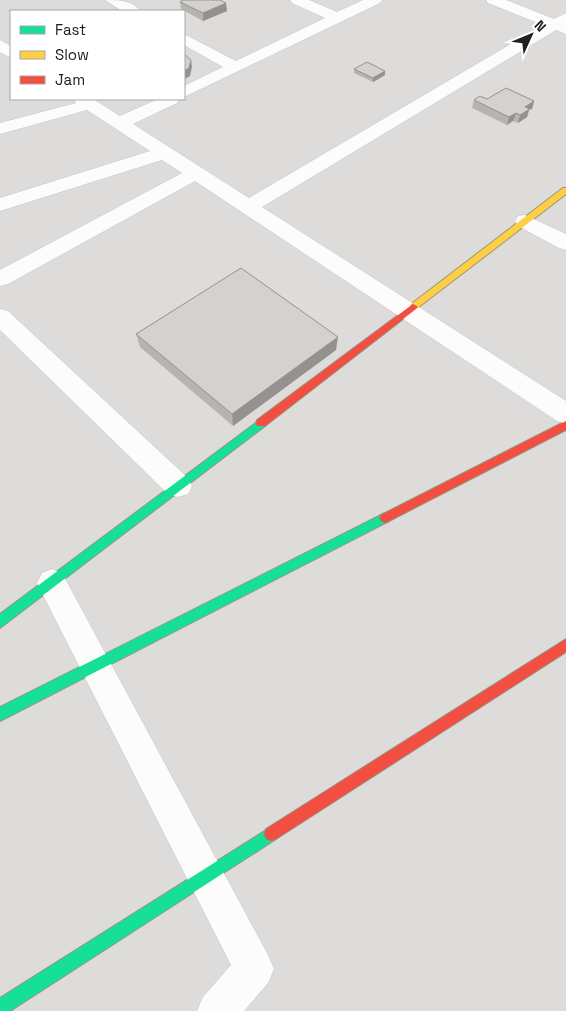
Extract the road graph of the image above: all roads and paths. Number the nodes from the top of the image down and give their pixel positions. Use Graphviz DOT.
graph roads {
  1 [pos="112,0"];
  2 [pos="297,0"];
  3 [pos="375,0"];
  4 [pos="493,0"];
  5 [pos="131,10"];
  6 [pos="337,18"];
  7 [pos="562,24"];
  8 [pos="185,40"];
  9 [pos="236,67"];
  10 [pos="185,92"];
  11 [pos="169,100"];
  12 [pos="86,101"];
  13 [pos="120,123"];
  14 [pos="0,129"];
  15 [pos="164,153"];
  16 [pos="196,173"];
  17 [pos="566,190"];
  18 [pos="0,205"];
  19 [pos="248,207"];
  20 [pos="525,221"];
  21 [pos="566,243"];
  22 [pos="0,279"];
  23 [pos="407,311"];
  24 [pos="0,316"];
  25 [pos="566,414"];
  26 [pos="566,425"];
  27 [pos="178,486"];
  28 [pos="52,583"];
  29 [pos="0,622"];
  30 [pos="566,645"];
  31 [pos="95,666"];
  32 [pos="0,714"];
  33 [pos="205,876"];
  34 [pos="0,1008"];
  35 [pos="217,1011"];
  1 -- 5 [label="street"];
  2 -- 6 [label="street"];
  3 -- 6 [label="street"];
  4 -- 7 [label="street"];
  6 -- 9 [label="street"];
  7 -- 19 [label="street"];
  8 -- 9 [label="street"];
  9 -- 10 [label="street"];
  11 -- 13 [label="street"];
  12 -- 13 [label="street"];
  12 -- 14 [label="street"];
  13 -- 15 [label="street"];
  15 -- 16 [label="street"];
  15 -- 18 [label="street"];
  16 -- 19 [label="street"];
  16 -- 22 [label="street"];
  17 -- 20 [label="street"];
  19 -- 23 [label="street"];
  20 -- 21 [label="street"];
  20 -- 23 [label="street"];
  23 -- 25 [label="street"];
  23 -- 27 [label="street"];
  24 -- 27 [label="street"];
  26 -- 31 [label="street"];
  27 -- 28 [label="street"];
  28 -- 29 [label="street"];
  28 -- 31 [label="street"];
  30 -- 33 [label="street"];
  31 -- 32 [label="street"];
  31 -- 33 [label="street"];
  33 -- 34 [label="street"];
  33 -- 35 [label="street"];
}
